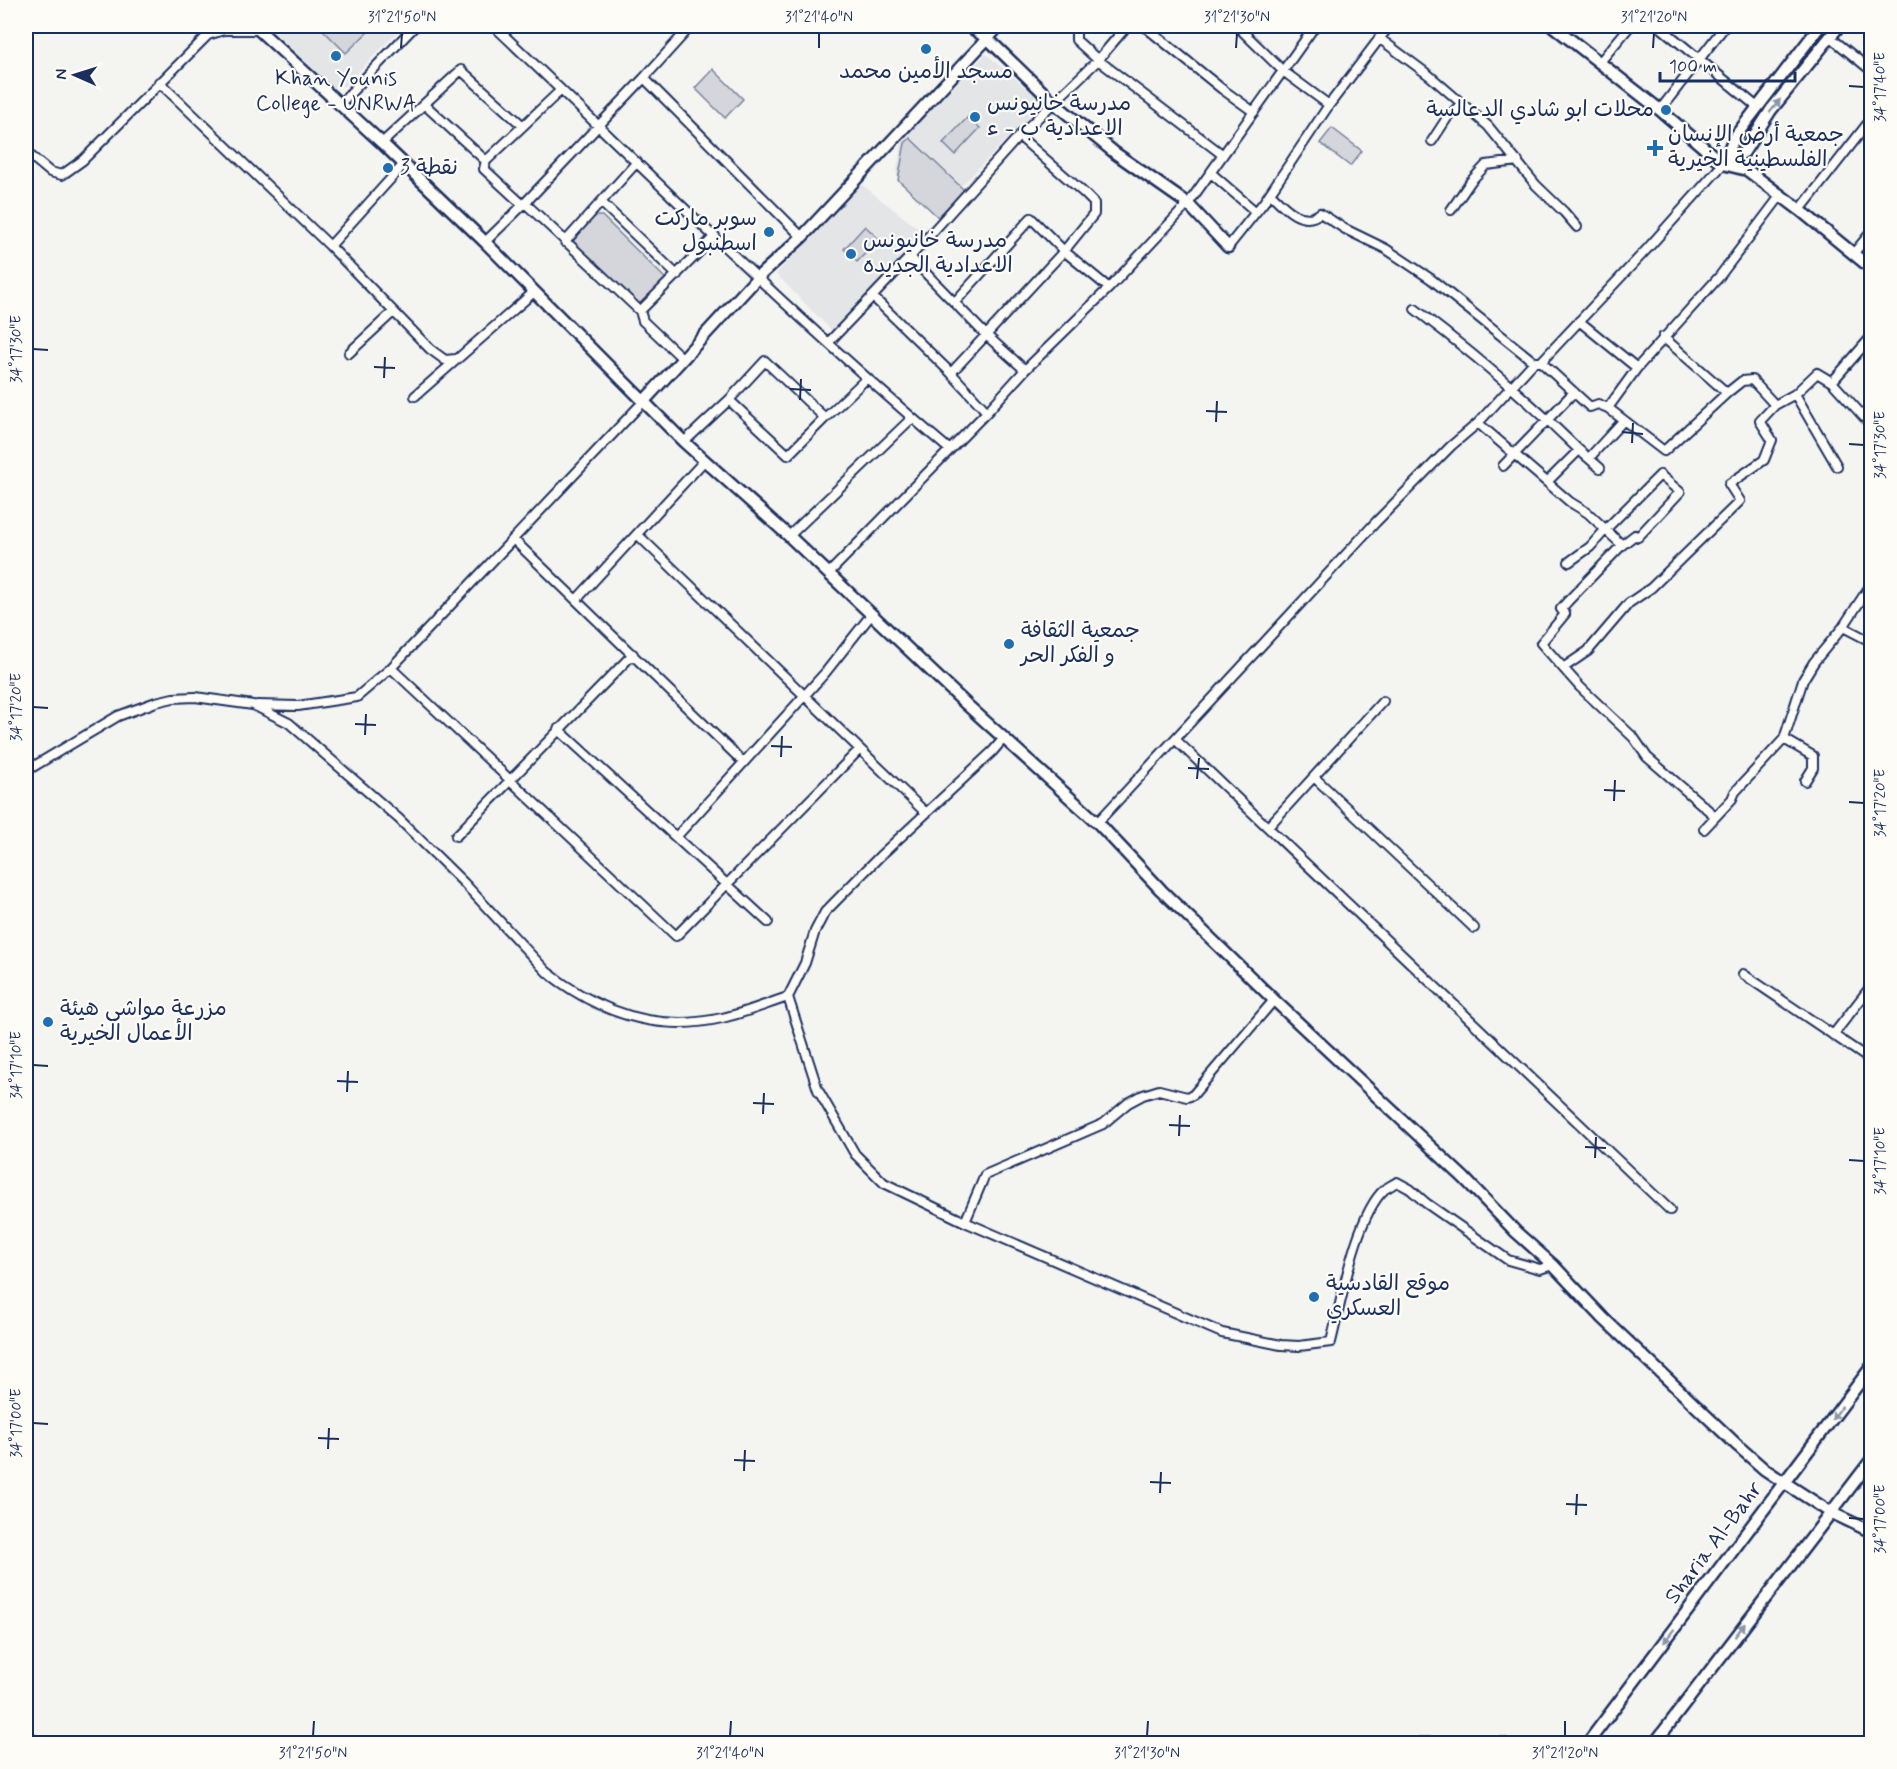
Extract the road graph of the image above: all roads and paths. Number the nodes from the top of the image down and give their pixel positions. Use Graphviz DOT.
graph roads {
  1 [pos="415,26"];
  2 [pos="494,26"];
  3 [pos="691,26"];
  4 [pos="969,26"];
  5 [pos="999,26"];
  6 [pos="1080,26"];
  7 [pos="1127,26"];
  8 [pos="1144,26"];
  9 [pos="1237,26"];
  10 [pos="1315,26"];
  11 [pos="1389,26"];
  12 [pos="1553,26"];
  13 [pos="1630,26"];
  14 [pos="1659,26"];
  15 [pos="1725,26"];
  16 [pos="1820,26"];
  17 [pos="1839,26"];
  18 [pos="255,28"];
  19 [pos="1830,37"];
  20 [pos="987,38"];
  21 [pos="1379,38"];
  22 [pos="1098,60"];
  23 [pos="1699,60"];
  24 [pos="1600,62"];
  25 [pos="1283,71"];
  26 [pos="1872,71"];
  27 [pos="644,78"];
  28 [pos="159,82"];
  29 [pos="561,90"];
  30 [pos="1053,102"];
  31 [pos="1462,103"];
  32 [pos="424,104"];
  33 [pos="339,105"];
  34 [pos="1329,105"];
  35 [pos="1756,106"];
  36 [pos="1660,110"];
  37 [pos="1254,112"];
  38 [pos="1872,118"];
  39 [pos="598,125"];
  40 [pos="523,126"];
  41 [pos="1019,136"];
  42 [pos="1432,141"];
  43 [pos="382,143"];
  44 [pos="26,152"];
  45 [pos="1223,156"];
  46 [pos="486,161"];
  47 [pos="1518,161"];
  48 [pos="637,162"];
  49 [pos="404,164"];
  50 [pos="1723,164"];
  51 [pos="1211,173"];
  52 [pos="1270,193"];
  53 [pos="1781,195"];
  54 [pos="601,202"];
  55 [pos="524,204"];
  56 [pos="1188,204"];
  57 [pos="1451,210"];
  58 [pos="1800,210"];
  59 [pos="1256,212"];
  60 [pos="1577,227"];
  61 [pos="1872,231"];
  62 [pos="715,236"];
  63 [pos="802,237"];
  64 [pos="485,242"];
  65 [pos="565,242"];
  66 [pos="330,246"];
  67 [pos="1228,247"];
  68 [pos="1064,251"];
  69 [pos="1853,254"];
  70 [pos="910,257"];
  71 [pos="1872,268"];
  72 [pos="677,275"];
  73 [pos="758,277"];
  74 [pos="1109,288"];
  75 [pos="534,292"];
  76 [pos="873,297"];
  77 [pos="955,302"];
  78 [pos="1415,309"];
  79 [pos="640,311"];
  80 [pos="393,312"];
  81 [pos="1579,321"];
  82 [pos="985,334"];
  83 [pos="1872,336"];
  84 [pos="1663,337"];
  85 [pos="829,342"];
  86 [pos="349,353"];
  87 [pos="682,358"];
  88 [pos="456,359"];
  89 [pos="1538,362"];
  90 [pos="1637,368"];
  91 [pos="1025,370"];
  92 [pos="951,373"];
  93 [pos="867,378"];
  94 [pos="1832,382"];
  95 [pos="1511,387"];
  96 [pos="1574,392"];
  97 [pos="1726,393"];
  98 [pos="1795,394"];
  99 [pos="415,396"];
  100 [pos="729,400"];
  101 [pos="644,401"];
  102 [pos="1775,405"];
  103 [pos="1608,408"];
  104 [pos="987,412"];
  105 [pos="825,418"];
  106 [pos="912,418"];
  107 [pos="1548,420"];
  108 [pos="1623,421"];
  109 [pos="1479,423"];
  110 [pos="1872,426"];
  111 [pos="684,442"];
  112 [pos="950,450"];
  113 [pos="1579,450"];
  114 [pos="1515,454"];
  115 [pos="1589,458"];
  116 [pos="705,460"];
  117 [pos="1503,466"];
  118 [pos="1837,466"];
  119 [pos="1600,468"];
  120 [pos="1548,481"];
  121 [pos="1606,529"];
  122 [pos="638,534"];
  123 [pos="789,536"];
  124 [pos="513,539"];
  125 [pos="1622,545"];
  126 [pos="1569,562"];
  127 [pos="828,574"];
  128 [pos="1872,583"];
  129 [pos="578,598"];
  130 [pos="871,615"];
  131 [pos="1843,627"];
  132 [pos="1872,642"];
  133 [pos="633,654"];
  134 [pos="391,668"];
  135 [pos="1563,668"];
  136 [pos="805,695"];
  137 [pos="1383,701"];
  138 [pos="253,705"];
  139 [pos="558,729"];
  140 [pos="1004,738"];
  141 [pos="1784,739"];
  142 [pos="1178,742"];
  143 [pos="860,749"];
  144 [pos="743,762"];
  145 [pos="26,771"];
  146 [pos="1314,777"];
  147 [pos="510,780"];
  148 [pos="1805,781"];
  149 [pos="926,813"];
  150 [pos="1715,816"];
  151 [pos="1097,823"];
  152 [pos="1268,827"];
  153 [pos="1704,829"];
  154 [pos="456,836"];
  155 [pos="675,837"];
  156 [pos="727,884"];
  157 [pos="768,922"];
  158 [pos="1474,928"];
  159 [pos="1743,974"];
  160 [pos="1872,986"];
  161 [pos="788,997"];
  162 [pos="1274,1000"];
  163 [pos="1833,1035"];
  164 [pos="1872,1061"];
  165 [pos="1670,1210"];
  166 [pos="966,1222"];
  167 [pos="1553,1265"];
  168 [pos="1872,1366"];
  169 [pos="1872,1460"];
  170 [pos="1785,1483"];
  171 [pos="1830,1512"];
  172 [pos="1872,1532"];
  173 [pos="26,1734"];
  174 [pos="36,1743"];
  175 [pos="1419,1743"];
  176 [pos="1503,1743"];
  177 [pos="1587,1743"];
  178 [pos="1654,1743"];
  1 -- 33 [label="street"];
  2 -- 29 [label="street"];
  3 -- 27 [label="street"];
  4 -- 20 [label="street"];
  5 -- 20 [label="street"];
  6 -- 22 [label="street"];
  7 -- 22 [label="street"];
  8 -- 37 [label="street"];
  9 -- 25 [label="street"];
  10 -- 25 [label="street"];
  11 -- 21 [label="street"];
  12 -- 24 [label="street"];
  13 -- 24 [label="street"];
  14 -- 23 [label="street"];
  15 -- 23 [label="street"];
  16 -- 35 [label="street"];
  17 -- 19 [label="street"];
  18 -- 28 [label="street"];
  18 -- 33 [label="street"];
  19 -- 26 [label="street"];
  50 -- 19 [label="street, one-way"];
  20 -- 30 [label="street"];
  20 -- 63 [label="street"];
  21 -- 31 [label="street"];
  21 -- 34 [label="street"];
  22 -- 30 [label="street"];
  22 -- 45 [label="street"];
  23 -- 35 [label="street"];
  23 -- 36 [label="street"];
  24 -- 36 [label="street"];
  25 -- 34 [label="street"];
  25 -- 37 [label="street"];
  27 -- 39 [label="street"];
  27 -- 63 [label="street"];
  28 -- 44 [label="street"];
  28 -- 66 [label="street"];
  29 -- 39 [label="street"];
  29 -- 40 [label="street"];
  30 -- 41 [label="street"];
  30 -- 56 [label="street"];
  31 -- 42 [label="street"];
  31 -- 47 [label="street"];
  32 -- 40 [label="street"];
  32 -- 43 [label="street"];
  32 -- 46 [label="street"];
  33 -- 43 [label="street"];
  34 -- 52 [label="street"];
  35 -- 50 [label="street"];
  36 -- 50 [label="street"];
  37 -- 45 [label="street"];
  38 -- 58 [label="street"];
  39 -- 48 [label="street"];
  39 -- 55 [label="street"];
  40 -- 46 [label="street"];
  41 -- 68 [label="street"];
  41 -- 70 [label="street"];
  43 -- 49 [label="street"];
  45 -- 51 [label="street"];
  46 -- 55 [label="street"];
  47 -- 57 [label="street"];
  47 -- 60 [label="street"];
  48 -- 54 [label="street"];
  48 -- 62 [label="street"];
  49 -- 64 [label="street"];
  49 -- 66 [label="street"];
  50 -- 53 [label="street"];
  50 -- 81 [label="street"];
  51 -- 56 [label="street"];
  51 -- 59 [label="street"];
  52 -- 59 [label="street"];
  52 -- 89 [label="street"];
  53 -- 58 [label="street"];
  53 -- 84 [label="street"];
  54 -- 65 [label="street"];
  54 -- 72 [label="street"];
  55 -- 64 [label="street"];
  55 -- 65 [label="street"];
  56 -- 67 [label="street"];
  56 -- 74 [label="street"];
  58 -- 69 [label="street"];
  59 -- 67 [label="street"];
  61 -- 69 [label="street"];
  62 -- 72 [label="street"];
  62 -- 73 [label="street"];
  63 -- 73 [label="street"];
  64 -- 75 [label="street"];
  65 -- 79 [label="street"];
  66 -- 80 [label="street"];
  68 -- 74 [label="street"];
  68 -- 77 [label="street"];
  68 -- 82 [label="street"];
  69 -- 71 [label="street"];
  70 -- 76 [label="street"];
  70 -- 77 [label="street"];
  72 -- 79 [label="street"];
  73 -- 85 [label="street"];
  73 -- 87 [label="street"];
  74 -- 91 [label="street"];
  75 -- 88 [label="street"];
  75 -- 101 [label="street"];
  76 -- 85 [label="street"];
  76 -- 92 [label="street"];
  77 -- 82 [label="street"];
  78 -- 95 [label="street"];
  79 -- 87 [label="street"];
  80 -- 86 [label="street"];
  80 -- 88 [label="street"];
  81 -- 89 [label="street"];
  81 -- 90 [label="street"];
  82 -- 91 [label="street"];
  82 -- 92 [label="street"];
  83 -- 94 [label="street"];
  84 -- 90 [label="street"];
  84 -- 97 [label="street"];
  85 -- 93 [label="street"];
  87 -- 101 [label="street"];
  88 -- 99 [label="street"];
  89 -- 95 [label="street"];
  89 -- 96 [label="street"];
  90 -- 103 [label="street"];
  91 -- 104 [label="street"];
  92 -- 104 [label="street"];
  93 -- 105 [label="street"];
  93 -- 106 [label="street"];
  94 -- 98 [label="street"];
  94 -- 110 [label="street"];
  95 -- 107 [label="street"];
  95 -- 109 [label="street"];
  96 -- 103 [label="street"];
  96 -- 107 [label="street"];
  97 -- 102 [label="street"];
  97 -- 108 [label="street"];
  98 -- 102 [label="street"];
  98 -- 118 [label="street"];
  100 -- 105 [label="street"];
  100 -- 105 [label="street"];
  100 -- 111 [label="street"];
  101 -- 111 [label="street"];
  101 -- 124 [label="street"];
  102 -- 135 [label="street"];
  103 -- 108 [label="street"];
  104 -- 112 [label="street"];
  106 -- 112 [label="street"];
  106 -- 123 [label="street"];
  107 -- 113 [label="street"];
  107 -- 114 [label="street"];
  108 -- 115 [label="street"];
  109 -- 114 [label="street"];
  109 -- 151 [label="street"];
  111 -- 116 [label="street"];
  112 -- 127 [label="street"];
  113 -- 115 [label="street"];
  113 -- 120 [label="street"];
  114 -- 117 [label="street"];
  114 -- 120 [label="street"];
  115 -- 119 [label="street"];
  116 -- 122 [label="street"];
  116 -- 123 [label="street"];
  120 -- 121 [label="street"];
  121 -- 125 [label="street"];
  121 -- 125 [label="street"];
  121 -- 126 [label="street"];
  122 -- 129 [label="street"];
  122 -- 136 [label="street"];
  123 -- 127 [label="street"];
  124 -- 133 [label="street"];
  124 -- 134 [label="street"];
  125 -- 135 [label="street"];
  127 -- 130 [label="street"];
  128 -- 131 [label="street"];
  130 -- 136 [label="street"];
  130 -- 140 [label="street"];
  131 -- 132 [label="street"];
  131 -- 141 [label="street"];
  133 -- 139 [label="street"];
  133 -- 144 [label="street"];
  134 -- 138 [label="street"];
  134 -- 147 [label="street"];
  135 -- 150 [label="street"];
  136 -- 143 [label="street"];
  136 -- 144 [label="street"];
  137 -- 146 [label="street"];
  138 -- 145 [label="street"];
  138 -- 161 [label="street"];
  139 -- 147 [label="street"];
  139 -- 155 [label="street"];
  140 -- 149 [label="street"];
  140 -- 151 [label="street"];
  141 -- 148 [label="street"];
  141 -- 150 [label="street"];
  142 -- 152 [label="street"];
  143 -- 149 [label="street"];
  143 -- 156 [label="street"];
  144 -- 155 [label="street"];
  146 -- 152 [label="street"];
  146 -- 158 [label="street"];
  147 -- 154 [label="street"];
  147 -- 156 [label="street"];
  149 -- 161 [label="street"];
  150 -- 153 [label="street"];
  151 -- 162 [label="street"];
  152 -- 165 [label="street"];
  155 -- 156 [label="street"];
  156 -- 157 [label="street"];
  159 -- 163 [label="street"];
  160 -- 163 [label="street"];
  161 -- 166 [label="street"];
  162 -- 166 [label="street"];
  162 -- 167 [label="street"];
  163 -- 164 [label="street"];
  166 -- 167 [label="street"];
  167 -- 170 [label="street"];
  168 -- 170 [label="street, Sharia Al-Bahr, one-way"];
  169 -- 171 [label="street"];
  170 -- 171 [label="street"];
  170 -- 177 [label="street, Sharia Al-Bahr, one-way"];
  171 -- 172 [label="street"];
  178 -- 171 [label="street, one-way"];
  173 -- 174 [label="street"];
  175 -- 176 [label="street"];
}
